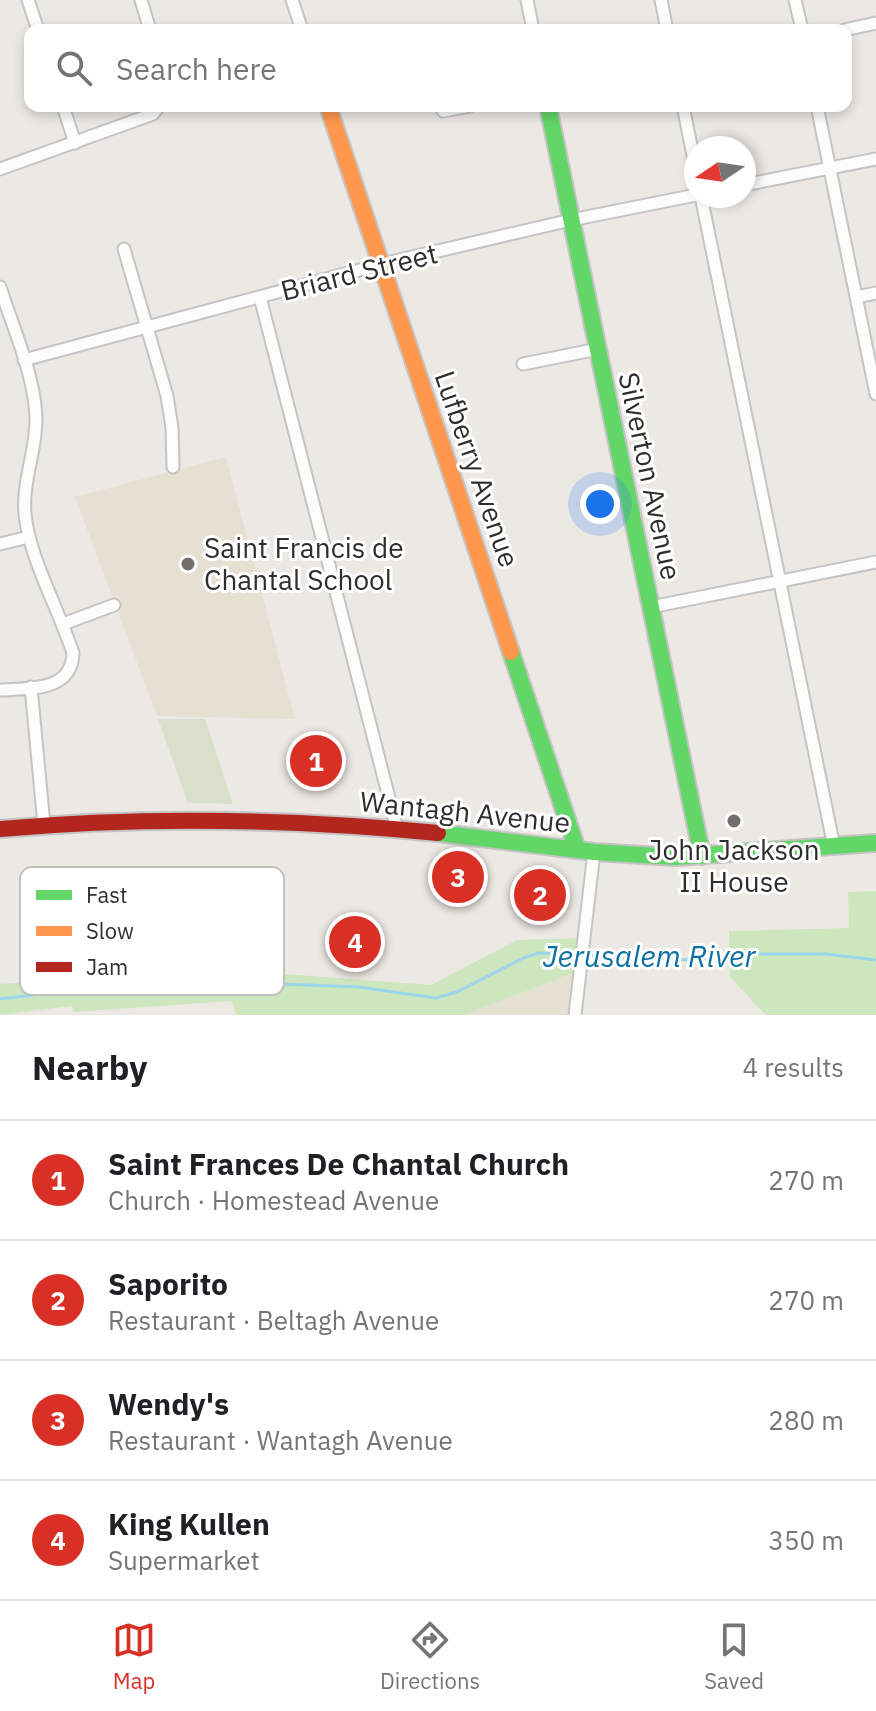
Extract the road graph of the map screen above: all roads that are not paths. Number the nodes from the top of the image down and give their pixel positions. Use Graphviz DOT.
graph roads {
  1 [pos="28,0"];
  2 [pos="141,0"];
  3 [pos="292,0"];
  4 [pos="527,0"];
  5 [pos="661,0"];
  6 [pos="795,0"];
  7 [pos="876,23"];
  8 [pos="36,24"];
  9 [pos="148,24"];
  10 [pos="300,24"];
  11 [pos="532,24"];
  12 [pos="666,24"];
  13 [pos="801,24"];
  14 [pos="852,28"];
  15 [pos="65,112"];
  16 [pos="154,112"];
  17 [pos="330,112"];
  18 [pos="549,112"];
  19 [pos="684,112"];
  20 [pos="818,112"];
  21 [pos="689,136"];
  22 [pos="75,143"];
  23 [pos="876,159"];
  24 [pos="830,167"];
  25 [pos="0,169"];
  26 [pos="756,182"];
  27 [pos="684,198"];
  28 [pos="702,208"];
  29 [pos="571,220"];
  30 [pos="124,249"];
  31 [pos="382,264"];
  32 [pos="0,287"];
  33 [pos="876,293"];
  34 [pos="260,297"];
  35 [pos="856,297"];
  36 [pos="148,327"];
  37 [pos="598,349"];
  38 [pos="24,360"];
  39 [pos="523,364"];
  40 [pos="876,394"];
  41 [pos="173,467"];
  42 [pos="29,537"];
  43 [pos="0,544"];
  44 [pos="876,562"];
  45 [pos="780,581"];
  46 [pos="114,605"];
  47 [pos="651,607"];
  48 [pos="63,624"];
  49 [pos="31,687"];
  50 [pos="0,690"];
  51 [pos="44,825"];
  52 [pos="0,829"];
  53 [pos="397,829"];
  54 [pos="876,843"];
  55 [pos="834,847"];
  56 [pos="586,850"];
  57 [pos="702,856"];
  58 [pos="575,1015"];
  1 -- 8 [label="street"];
  2 -- 9 [label="street"];
  3 -- 10 [label="street"];
  4 -- 11 [label="street"];
  5 -- 12 [label="street"];
  6 -- 13 [label="street"];
  7 -- 14 [label="street"];
  15 -- 22 [label="street"];
  16 -- 22 [label="street"];
  17 -- 31 [label="street, Lufberry Avenue"];
  18 -- 29 [label="street, Silverton Avenue"];
  19 -- 21 [label="street"];
  20 -- 24 [label="street"];
  22 -- 25 [label="street"];
  23 -- 24 [label="street"];
  24 -- 26 [label="street"];
  24 -- 35 [label="street"];
  27 -- 29 [label="street, Briard Street"];
  28 -- 45 [label="street"];
  29 -- 31 [label="street, Briard Street"];
  29 -- 37 [label="street, Silverton Avenue"];
  30 -- 36 [label="street"];
  31 -- 34 [label="street, Briard Street"];
  31 -- 56 [label="street, Lufberry Avenue"];
  32 -- 38 [label="street"];
  33 -- 35 [label="street"];
  34 -- 36 [label="street, Briard Street"];
  34 -- 53 [label="street"];
  35 -- 40 [label="street"];
  36 -- 38 [label="street, Briard Street"];
  36 -- 41 [label="street"];
  37 -- 39 [label="street"];
  37 -- 47 [label="street, Silverton Avenue"];
  38 -- 42 [label="street"];
  42 -- 43 [label="street"];
  42 -- 48 [label="street"];
  44 -- 45 [label="street"];
  45 -- 47 [label="street"];
  45 -- 55 [label="street"];
  46 -- 48 [label="street"];
  47 -- 57 [label="street, Silverton Avenue"];
  48 -- 49 [label="street"];
  49 -- 50 [label="street"];
  49 -- 51 [label="street"];
  51 -- 52 [label="street, Wantagh Avenue"];
  51 -- 53 [label="street, Wantagh Avenue"];
  53 -- 56 [label="street, Wantagh Avenue"];
  54 -- 55 [label="street, Wantagh Avenue"];
  55 -- 57 [label="street, Wantagh Avenue"];
  56 -- 57 [label="street, Wantagh Avenue"];
  56 -- 58 [label="street"];
}
